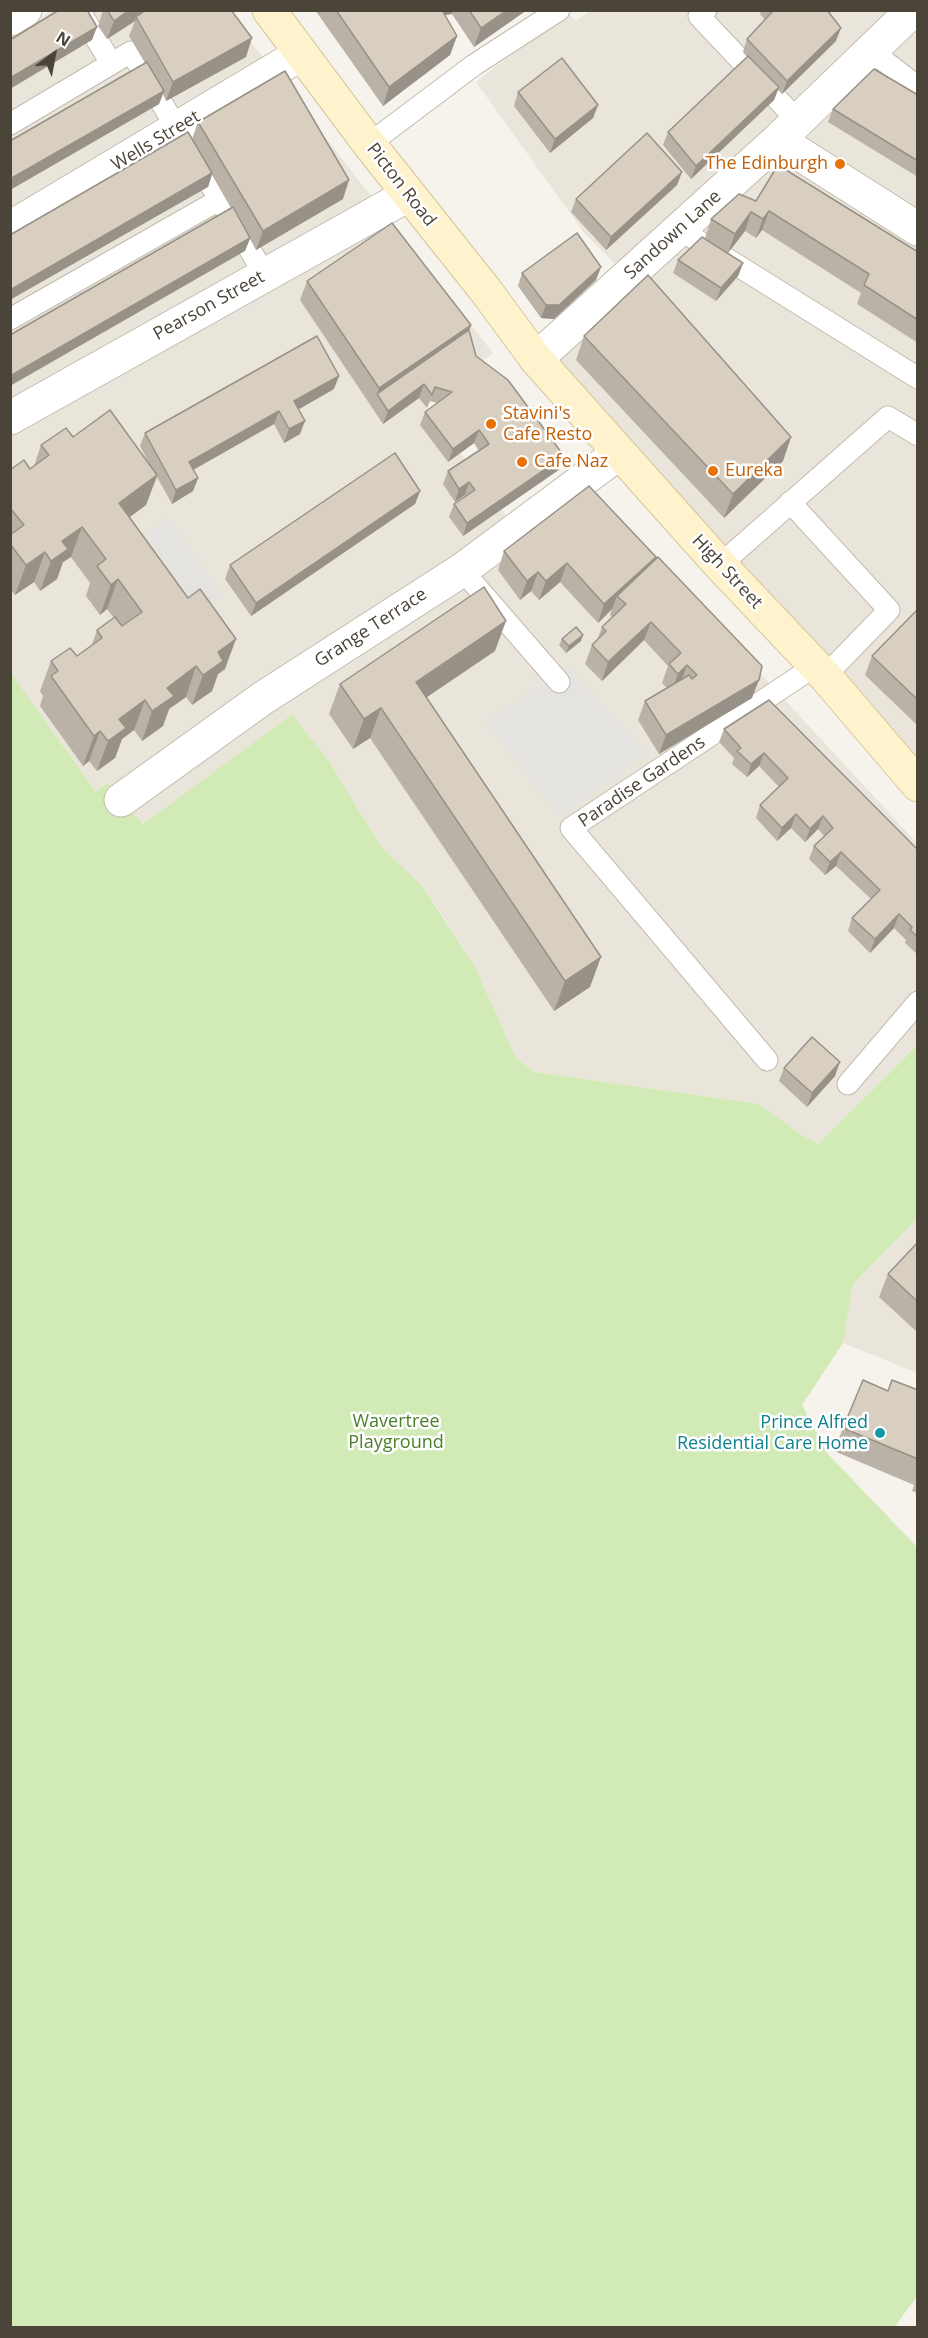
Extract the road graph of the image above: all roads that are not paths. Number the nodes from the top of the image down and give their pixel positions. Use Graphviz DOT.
graph roads {
  1 [pos="25,10"];
  2 [pos="80,10"];
  3 [pos="268,10"];
  4 [pos="560,10"];
  5 [pos="706,10"];
  6 [pos="914,10"];
  7 [pos="10,19"];
  8 [pos="871,51"];
  9 [pos="301,54"];
  10 [pos="111,63"];
  11 [pos="918,87"];
  12 [pos="10,124"];
  13 [pos="177,128"];
  14 [pos="788,131"];
  15 [pos="369,144"];
  16 [pos="408,195"];
  17 [pos="219,200"];
  18 [pos="10,228"];
  19 [pos="679,229"];
  20 [pos="918,229"];
  21 [pos="265,275"];
  22 [pos="10,320"];
  23 [pos="536,359"];
  24 [pos="918,378"];
  25 [pos="10,418"];
  26 [pos="918,435"];
  27 [pos="619,453"];
  28 [pos="790,502"];
  29 [pos="720,564"];
  30 [pos="462,570"];
  31 [pos="820,671"];
  32 [pos="559,682"];
  33 [pos="918,785"];
  34 [pos="121,800"];
  35 [pos="918,1002"];
  36 [pos="767,1060"];
  37 [pos="848,1084"];
  1 -- 7 [label="street"];
  2 -- 10 [label="lane"];
  3 -- 9 [label="main road, Picton Road"];
  4 -- 15 [label="lane"];
  5 -- 14 [label="lane"];
  6 -- 8 [label="street, Sandown Lane"];
  8 -- 11 [label="lane"];
  8 -- 14 [label="street, Sandown Lane"];
  9 -- 13 [label="street, Wells Street"];
  9 -- 15 [label="main road, Picton Road"];
  10 -- 12 [label="lane"];
  10 -- 13 [label="lane"];
  13 -- 17 [label="lane"];
  13 -- 18 [label="street, Wells Street"];
  14 -- 19 [label="street, Sandown Lane"];
  14 -- 20 [label="street"];
  15 -- 16 [label="main road, Picton Road"];
  16 -- 21 [label="street, Pearson Street"];
  16 -- 23 [label="main road, Picton Road"];
  17 -- 21 [label="lane"];
  17 -- 22 [label="lane"];
  19 -- 23 [label="street, Sandown Lane"];
  19 -- 24 [label="lane"];
  21 -- 25 [label="street, Pearson Street"];
  23 -- 27 [label="main road, High Street"];
  26 -- 28 [label="lane"];
  27 -- 29 [label="main road, High Street"];
  27 -- 30 [label="street, Grange Terrace"];
  28 -- 29 [label="lane"];
  28 -- 31 [label="lane"];
  29 -- 31 [label="main road, High Street"];
  30 -- 32 [label="lane"];
  30 -- 34 [label="street, Grange Terrace"];
  31 -- 33 [label="main road, High Street"];
  31 -- 36 [label="lane, Paradise Gardens"];
  35 -- 37 [label="lane"];
}
